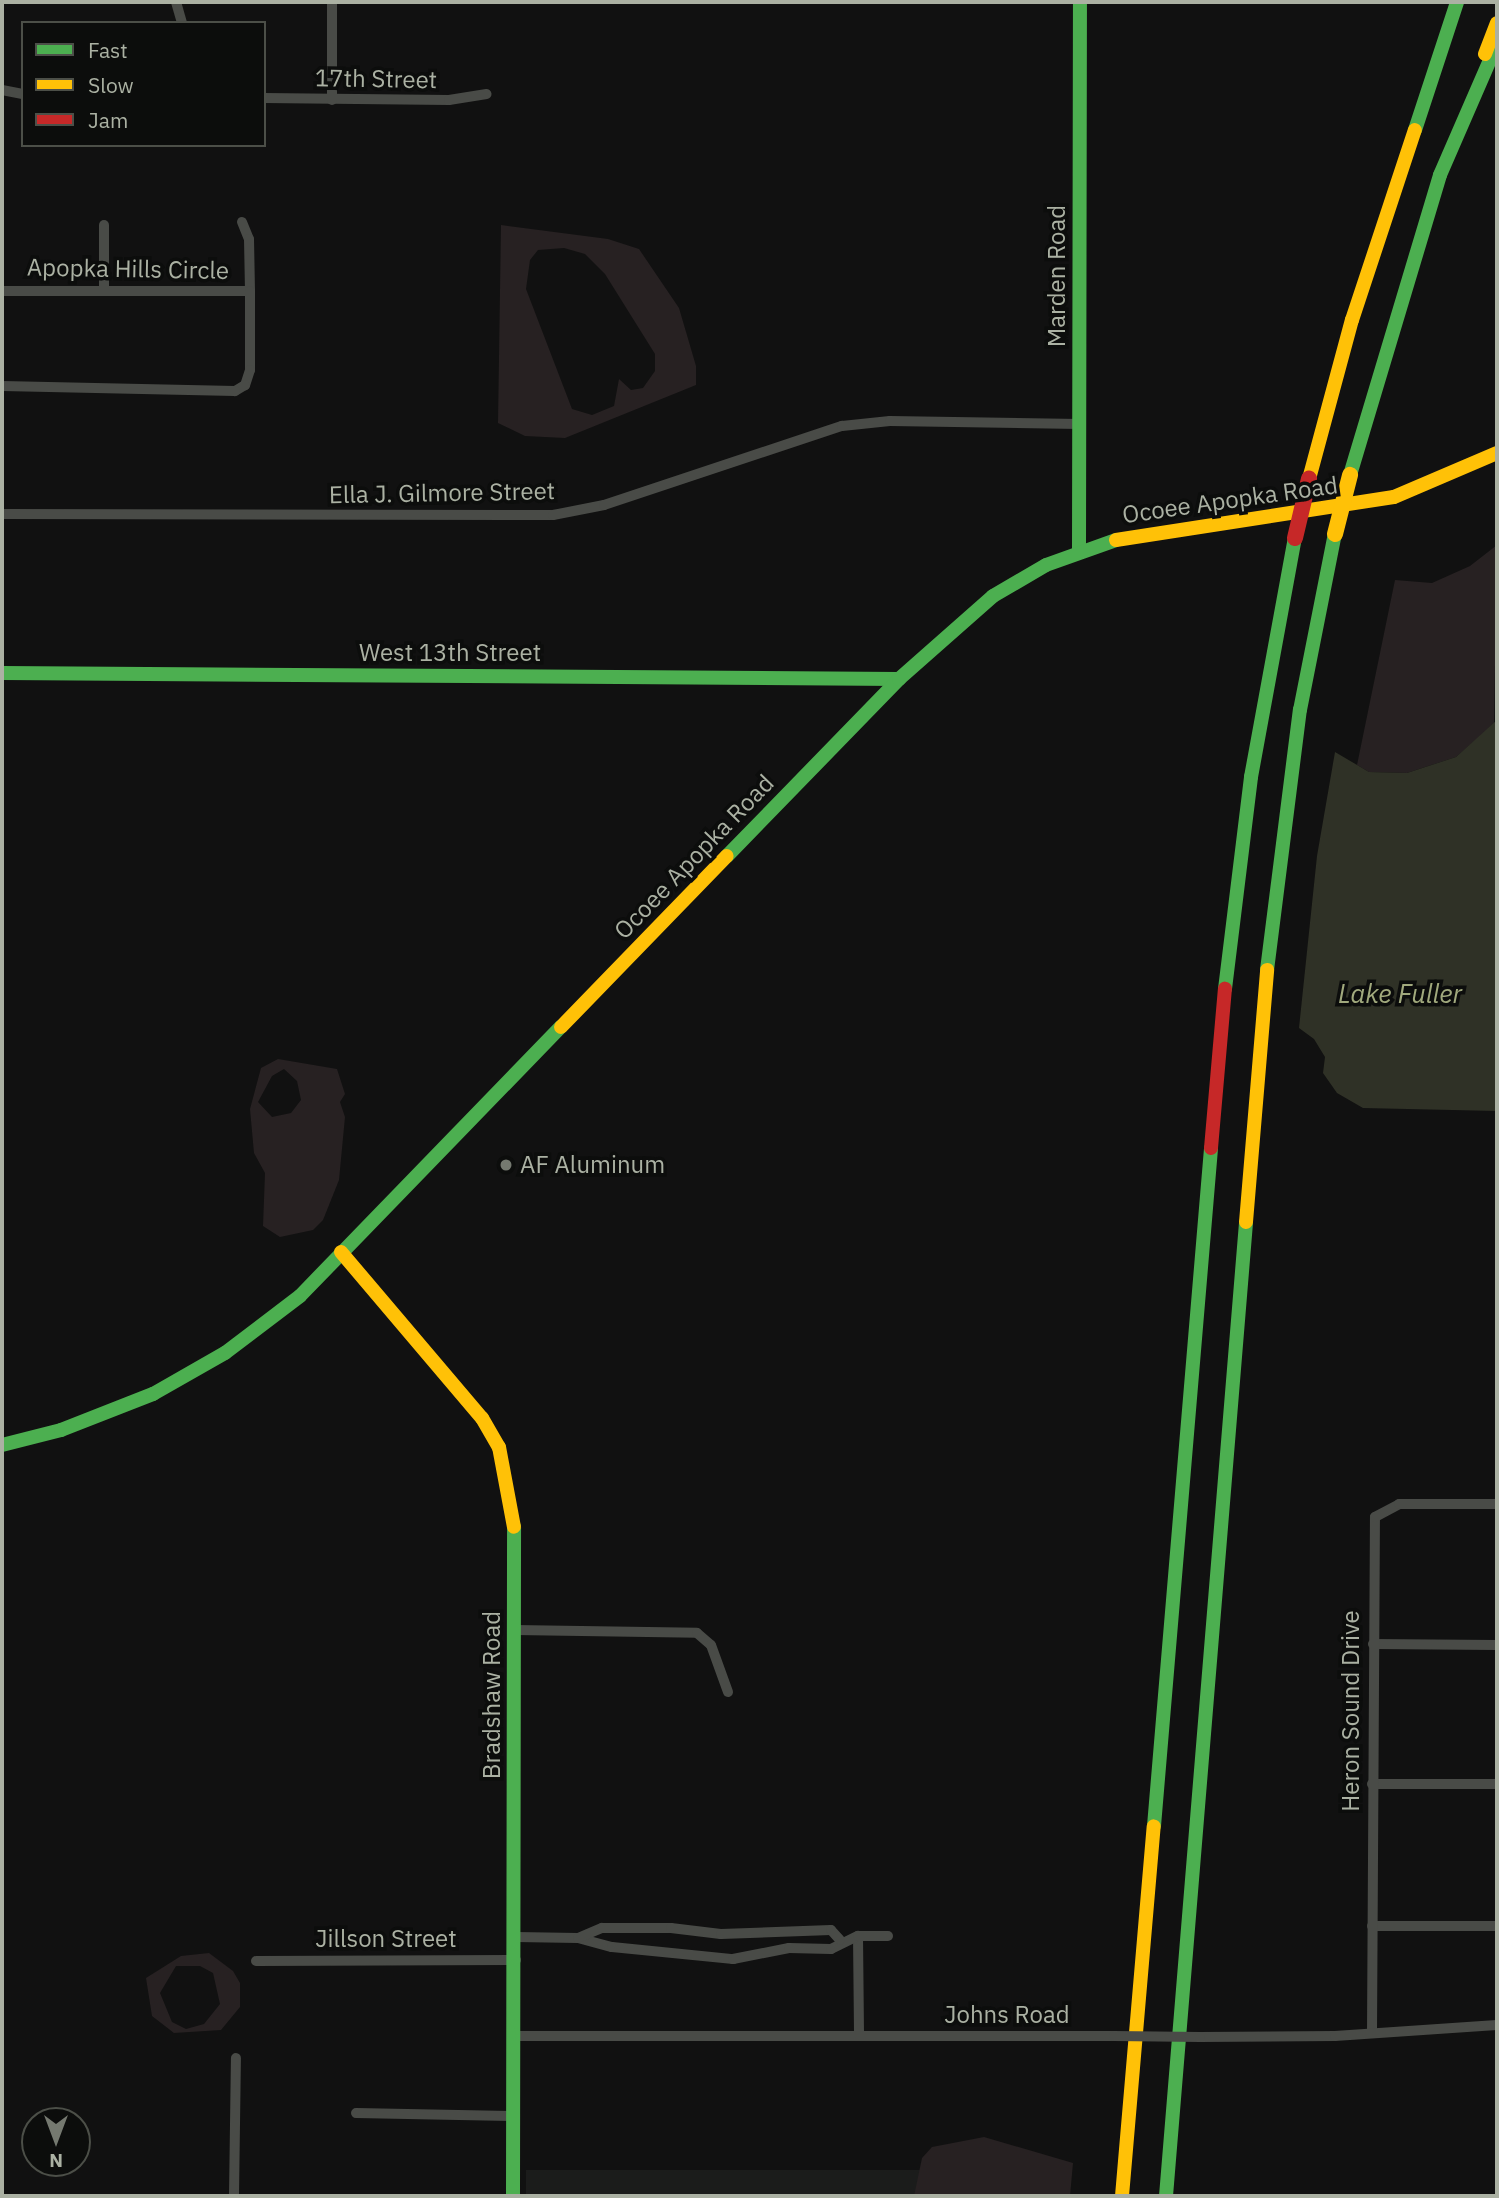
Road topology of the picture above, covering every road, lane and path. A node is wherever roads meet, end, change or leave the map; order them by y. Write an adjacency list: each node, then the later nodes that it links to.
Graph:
1 (176, 2): 5 (street)
2 (332, 2): 12 (street)
3 (1080, 2): 20 (main road, Marden Road)
4 (1457, 2): 53 (main road, bridge)
5 (181, 21)
6 (1497, 23): 13 (main road)
7 (1497, 44): 13 (main road)
8 (2, 90): 9 (street)
9 (21, 94)
10 (486, 94): 12 (street, 17th Street)
11 (266, 98): 12 (street, 17th Street)
12 (332, 100)
13 (1448, 154): 54 (main road, bridge)
14 (242, 222): 18 (street)
15 (104, 225): 16 (street)
16 (104, 289): 17 (street, Apopka Hills Circle); 18 (street, Apopka Hills Circle)
17 (2, 291)
18 (250, 291): 19 (street, Apopka Hills Circle)
19 (2, 386)
20 (1080, 424): 22 (street, Ella J. Gilmore Street); 23 (main road, Marden Road)
21 (1497, 453): 23 (main road, Ocoee Apopka Road)
22 (2, 514)
23 (1079, 550): 25 (main road, Ocoee Apopka Road)
24 (2, 673): 25 (main road, West 13th Street)
25 (899, 679): 26 (main road, Ocoee Apopka Road)
26 (341, 1252): 27 (main road, Ocoee Apopka Road); 29 (main road, Bradshaw Road)
27 (2, 1445)
28 (1497, 1504): 30 (street, Heron Sound Drive)
29 (515, 1630): 32 (street); 39 (main road, Bradshaw Road)
30 (1373, 1644): 31 (street); 33 (street, Heron Sound Drive)
31 (1497, 1645)
32 (728, 1692)
33 (1372, 1784): 34 (street); 35 (street, Heron Sound Drive)
34 (1497, 1784)
35 (1371, 1926): 36 (street); 45 (street, Heron Sound Drive)
36 (1497, 1926)
37 (859, 1936): 38 (street); 41 (street); 47 (street)
38 (888, 1936)
39 (516, 1937): 40 (street); 42 (main road, Bradshaw Road)
40 (578, 1938): 41 (street); 41 (street)
41 (840, 1940)
42 (516, 1960): 43 (street, Jillson Street); 46 (main road, Bradshaw Road)
43 (256, 1961)
44 (1497, 2025): 45 (street, Johns Road)
45 (1372, 2032): 47 (street, Johns Road, bridge)
46 (516, 2036): 47 (street, Johns Road); 50 (main road, Bradshaw Road)
47 (859, 2036)
48 (236, 2058): 51 (street)
49 (356, 2113): 50 (street)
50 (514, 2116): 52 (main road, Bradshaw Road)
51 (234, 2196)
52 (513, 2196)
53 (1122, 2196)
54 (1166, 2196)

